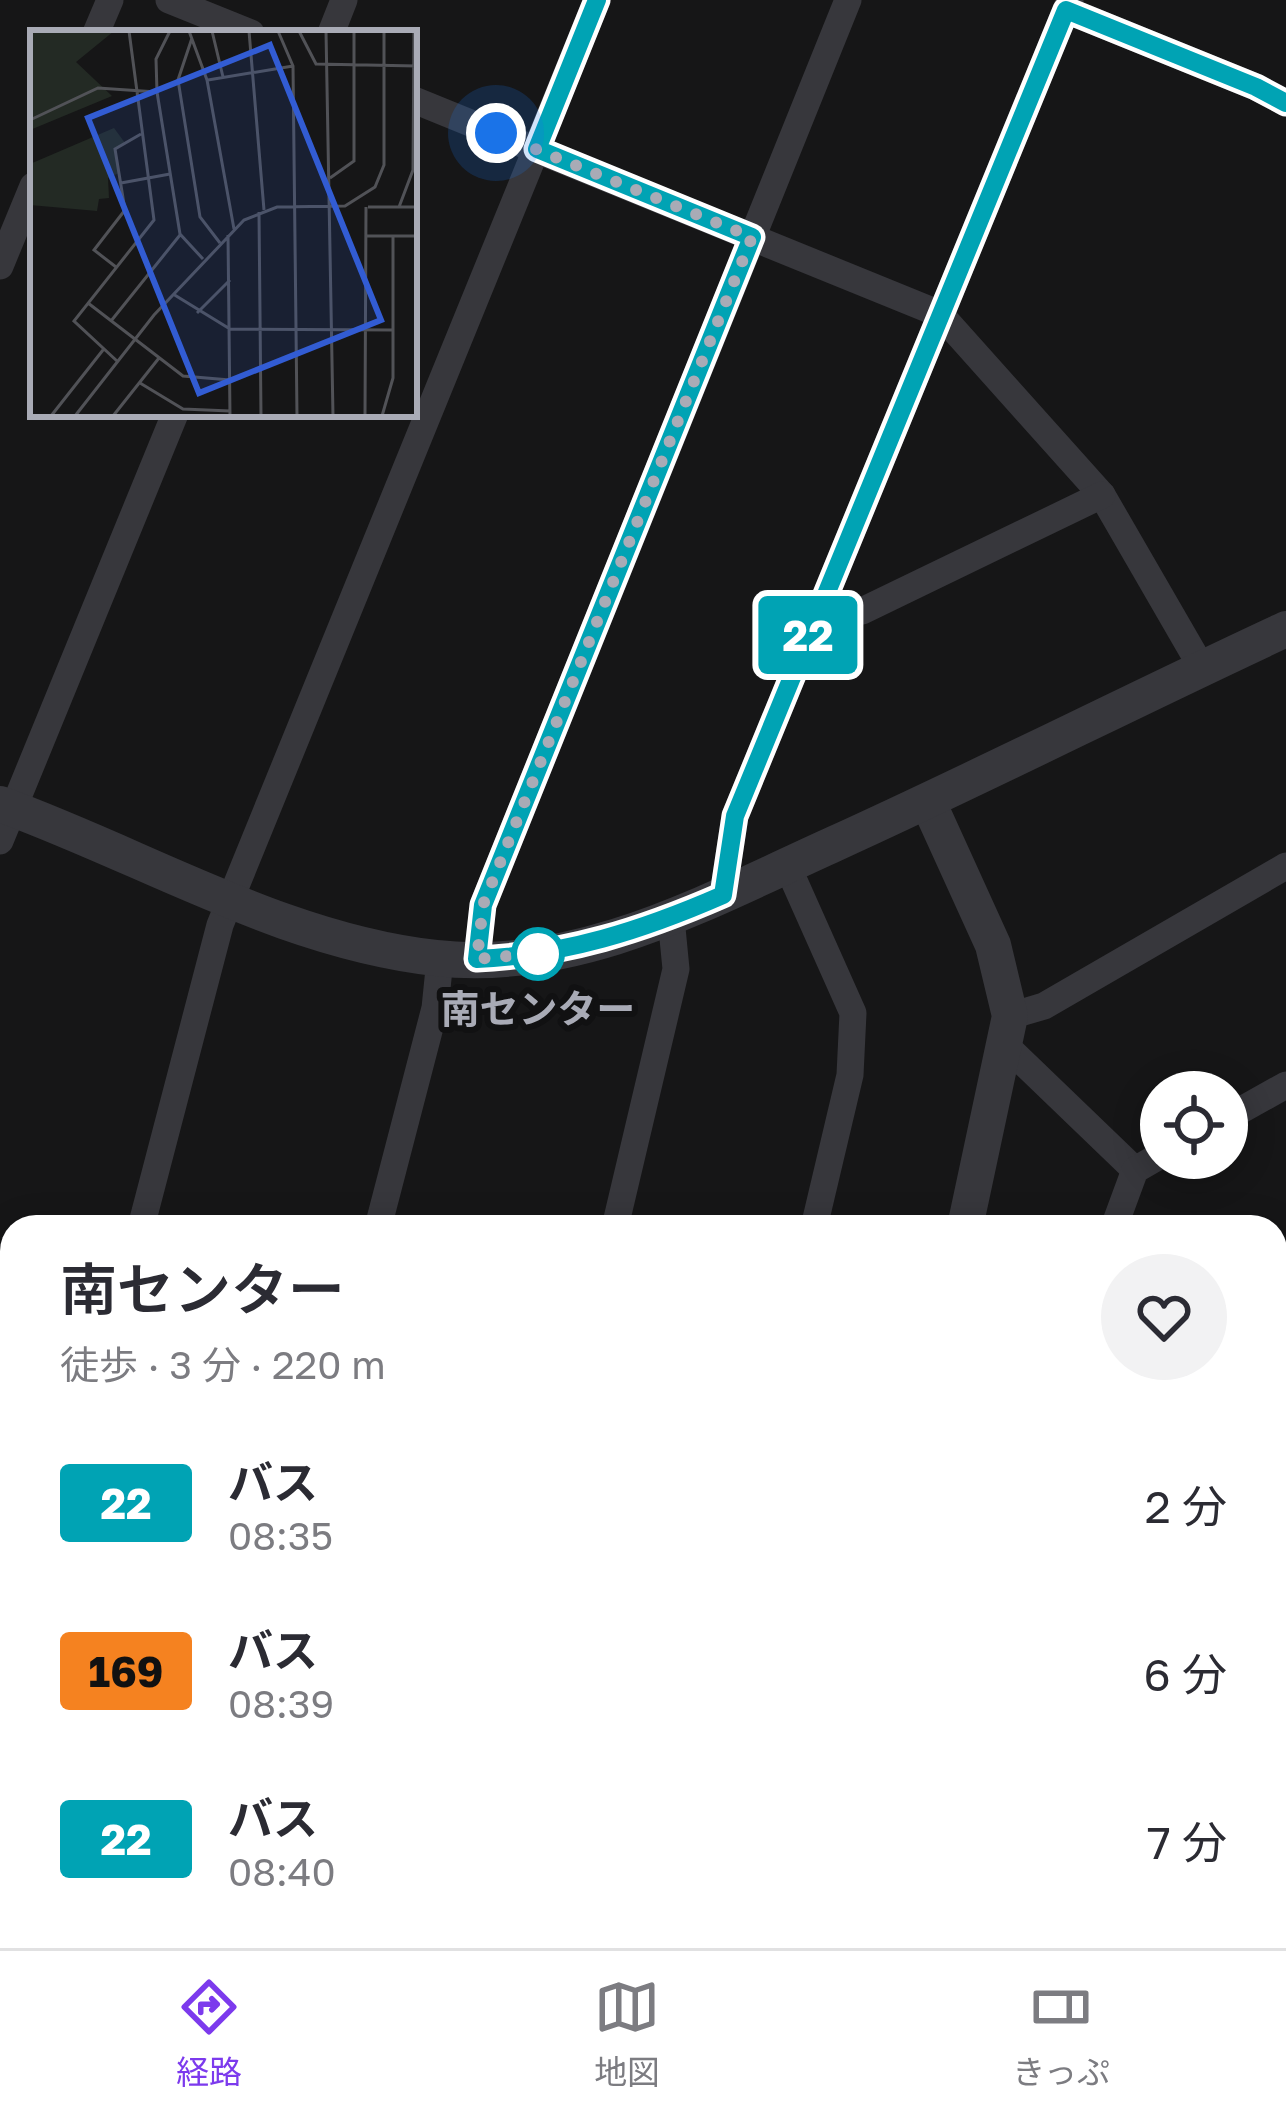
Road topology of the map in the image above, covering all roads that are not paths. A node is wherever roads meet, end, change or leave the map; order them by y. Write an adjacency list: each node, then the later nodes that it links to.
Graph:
1 (110, 0): 7 (street)
2 (170, 0): 8 (street)
3 (344, 0): 9 (street)
4 (597, 0): 12 (street)
5 (848, 0): 14 (street)
6 (1068, 5): 11 (street); 16 (street)
7 (97, 30)
8 (243, 30)
9 (332, 30)
10 (417, 101): 12 (street)
11 (1286, 103)
12 (537, 149): 14 (street); 27 (street)
13 (30, 193): 15 (street)
14 (752, 237): 16 (street); 30 (street)
15 (0, 266)
16 (940, 314): 18 (street); 19 (street)
17 (174, 417): 23 (street)
18 (1102, 495): 19 (street); 21 (street)
19 (817, 616): 26 (street)
20 (1286, 628): 21 (street)
21 (1202, 668): 22 (street)
22 (928, 802): 24 (street); 31 (street)
23 (5, 818): 27 (street)
24 (787, 865): 26 (street); 39 (street)
25 (1286, 866): 31 (street)
26 (723, 895): 28 (street)
27 (230, 899): 29 (street); 36 (street)
28 (670, 918): 30 (street); 38 (street)
29 (440, 959): 30 (street); 37 (street)
30 (477, 959)
31 (1008, 1030): 35 (street); 40 (street)
32 (1286, 1085): 33 (street)
33 (1248, 1106)
34 (1140, 1167): 35 (street)
35 (1135, 1170): 41 (street)
36 (144, 1215)
37 (381, 1215)
38 (618, 1215)
39 (817, 1215)
40 (967, 1215)
41 (1118, 1215)

